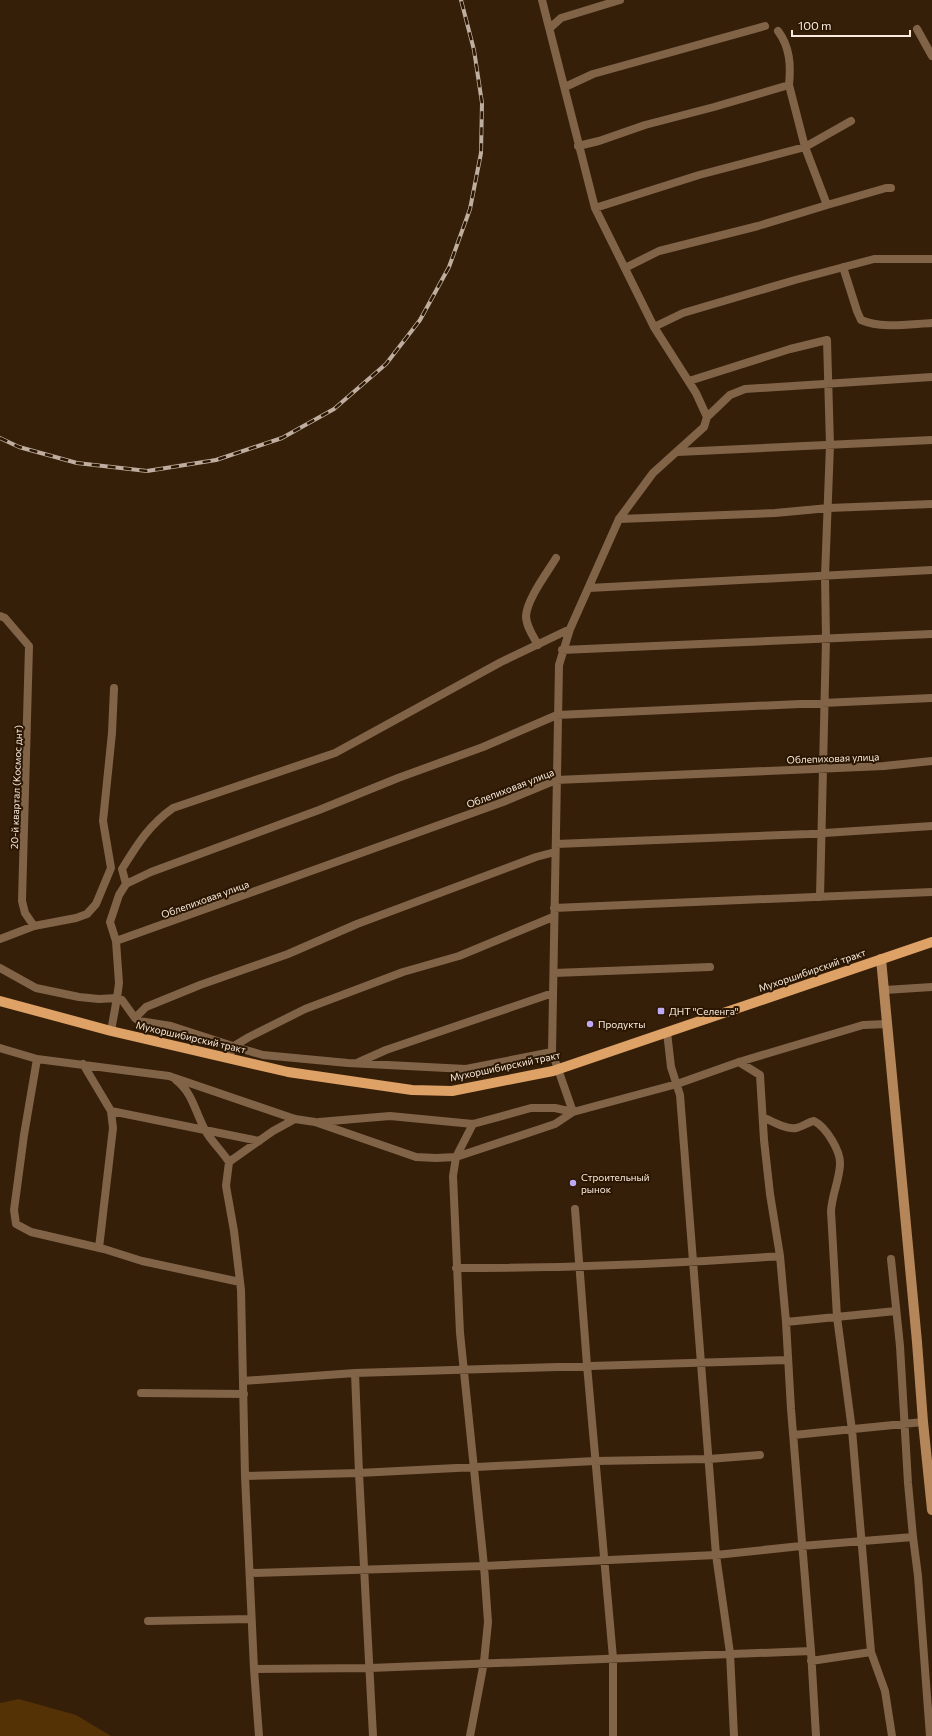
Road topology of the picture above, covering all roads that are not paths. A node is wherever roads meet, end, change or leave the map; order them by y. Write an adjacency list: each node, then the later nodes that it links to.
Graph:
1 (542, 0): 4 (street)
2 (620, 0): 4 (street)
3 (765, 26): 9 (street)
4 (550, 28): 9 (street)
5 (917, 30): 7 (street)
6 (778, 31): 8 (street)
7 (932, 56)
8 (789, 84): 11 (street); 12 (street)
9 (565, 87): 11 (street)
10 (851, 121): 12 (street)
11 (578, 146): 15 (street)
12 (805, 147): 14 (street); 15 (street)
13 (891, 188): 14 (street)
14 (827, 205): 18 (street)
15 (595, 208): 18 (street)
16 (932, 259): 17 (street)
17 (843, 267): 19 (street); 20 (street)
18 (625, 268): 20 (street)
19 (932, 323)
20 (654, 327): 22 (street)
21 (932, 377): 23 (street)
22 (689, 381): 23 (street); 24 (street)
23 (829, 383): 24 (street); 26 (street)
24 (707, 417): 27 (street)
25 (932, 440): 26 (street)
26 (830, 445): 27 (street); 29 (street)
27 (677, 452): 30 (street)
28 (932, 504): 29 (street)
29 (829, 508): 30 (street); 33 (street)
30 (619, 520): 34 (street)
31 (556, 558): 39 (street)
32 (932, 570): 33 (street)
33 (825, 576): 34 (street); 38 (street)
34 (589, 588): 36 (street)
35 (0, 616): 58 (street, 20-й квартал (Космос днт))
36 (570, 629): 39 (street); 40 (street)
37 (932, 634): 38 (street)
38 (826, 639): 40 (street); 43 (street)
39 (538, 645): 53 (street)
40 (562, 650): 44 (street)
41 (114, 688): 52 (street)
42 (932, 698): 43 (street)
43 (824, 704): 44 (street); 46 (street)
44 (556, 715): 47 (street); 54 (street)
45 (932, 761): 46 (street, Облепиховая улица)
46 (822, 768): 47 (street, Облепиховая улица); 49 (street)
47 (556, 780): 50 (street); 60 (street, Облепиховая улица)
48 (932, 826): 49 (street)
49 (820, 833): 50 (street); 56 (street)
50 (556, 844): 51 (street)
51 (555, 852): 57 (street); 71 (street)
52 (111, 868): 53 (street); 58 (street)
53 (122, 869): 54 (street)
54 (126, 884): 60 (street)
55 (932, 892): 56 (street)
56 (820, 897): 57 (street)
57 (554, 913): 65 (street); 75 (street)
58 (34, 926): 59 (street)
59 (0, 940)
60 (116, 942): 69 (street)
61 (932, 942): 62 (main road, Мухоршибирский тракт)
62 (881, 959): 67 (street); 74 (main road, Мухоршибирский тракт)
63 (710, 967): 65 (street)
64 (0, 968): 69 (street)
65 (554, 973): 68 (street)
66 (932, 987): 67 (street)
67 (884, 990): 72 (street)
68 (554, 993): 77 (street); 80 (street)
69 (118, 998): 71 (street); 73 (street)
70 (0, 1001): 73 (main road, Мухоршибирский тракт)
71 (135, 1018): 75 (street)
72 (886, 1024): 81 (street); 115 (street)
73 (111, 1031): 78 (main road, Мухоршибирский тракт)
74 (667, 1032): 83 (main road, Мухоршибирский тракт); 85 (street)
75 (234, 1046): 78 (street); 80 (street)
76 (0, 1048): 79 (street)
77 (552, 1052): 80 (street); 83 (street)
78 (228, 1058): 83 (main road, Мухоршибирский тракт)
79 (37, 1059): 82 (street); 97 (street)
80 (358, 1062)
81 (739, 1062): 85 (street); 88 (street)
82 (83, 1064): 84 (street); 86 (street)
83 (558, 1069): 87 (street)
84 (169, 1076): 89 (street); 92 (street)
85 (676, 1084): 87 (street); 100 (street)
86 (111, 1111): 92 (street); 97 (street)
87 (573, 1112): 91 (street); 94 (street)
88 (762, 1117): 98 (street); 105 (street)
89 (296, 1119): 90 (street); 93 (street)
90 (315, 1122): 91 (street); 94 (street)
91 (473, 1124): 94 (street)
92 (205, 1131): 93 (street); 95 (street)
93 (259, 1141): 95 (street)
94 (456, 1157): 102 (street)
95 (229, 1162): 103 (street)
96 (575, 1209): 101 (street)
97 (99, 1248): 103 (street)
98 (780, 1256): 100 (street); 106 (street)
99 (891, 1258): 104 (street)
100 (693, 1262): 101 (street); 108 (street)
101 (579, 1265): 102 (street); 109 (street)
102 (456, 1268): 110 (street)
103 (240, 1282): 112 (street)
104 (896, 1311): 105 (street); 116 (street)
105 (837, 1317): 106 (street); 117 (street)
106 (786, 1322): 107 (street)
107 (788, 1360): 108 (street); 118 (street)
108 (701, 1362): 109 (street); 121 (street)
109 (587, 1366): 110 (street); 122 (street)
110 (463, 1369): 111 (street); 123 (street)
111 (355, 1373): 112 (street); 124 (street)
112 (244, 1381): 114 (street)
113 (141, 1393): 114 (street)
114 (244, 1394): 125 (street)
115 (923, 1422): 116 (street); 119 (street)
116 (906, 1424): 117 (street); 127 (street)
117 (852, 1430): 118 (street); 128 (street)
118 (794, 1435): 129 (street)
119 (929, 1445): 126 (street)
120 (760, 1455): 121 (street)
121 (709, 1459): 122 (street); 130 (street)
122 (595, 1461): 123 (street); 131 (street)
123 (473, 1467): 124 (street); 132 (street)
124 (358, 1473): 125 (street); 133 (street)
125 (245, 1476): 134 (street)
126 (932, 1510)
127 (913, 1537): 128 (street); 152 (street)
128 (862, 1542): 129 (street); 138 (street)
129 (801, 1546): 130 (street); 137 (street)
130 (716, 1556): 131 (street); 139 (street)
131 (604, 1561): 132 (street); 140 (street)
132 (484, 1566): 133 (street); 142 (street)
133 (364, 1570): 134 (street); 143 (street)
134 (250, 1573): 135 (street)
135 (251, 1618): 136 (street); 144 (street)
136 (148, 1621)
137 (811, 1651): 139 (street); 141 (street)
138 (871, 1652): 141 (street); 151 (street)
139 (730, 1653): 140 (street); 149 (street)
140 (613, 1658): 142 (street); 148 (street)
141 (811, 1661): 150 (street)
142 (484, 1662): 143 (street); 147 (street)
143 (370, 1668): 144 (street); 146 (street)
144 (254, 1669): 145 (street)
145 (259, 1736)
146 (373, 1736)
147 (470, 1736)
148 (613, 1736)
149 (734, 1736)
150 (816, 1736)
151 (892, 1736)
152 (930, 1736)

